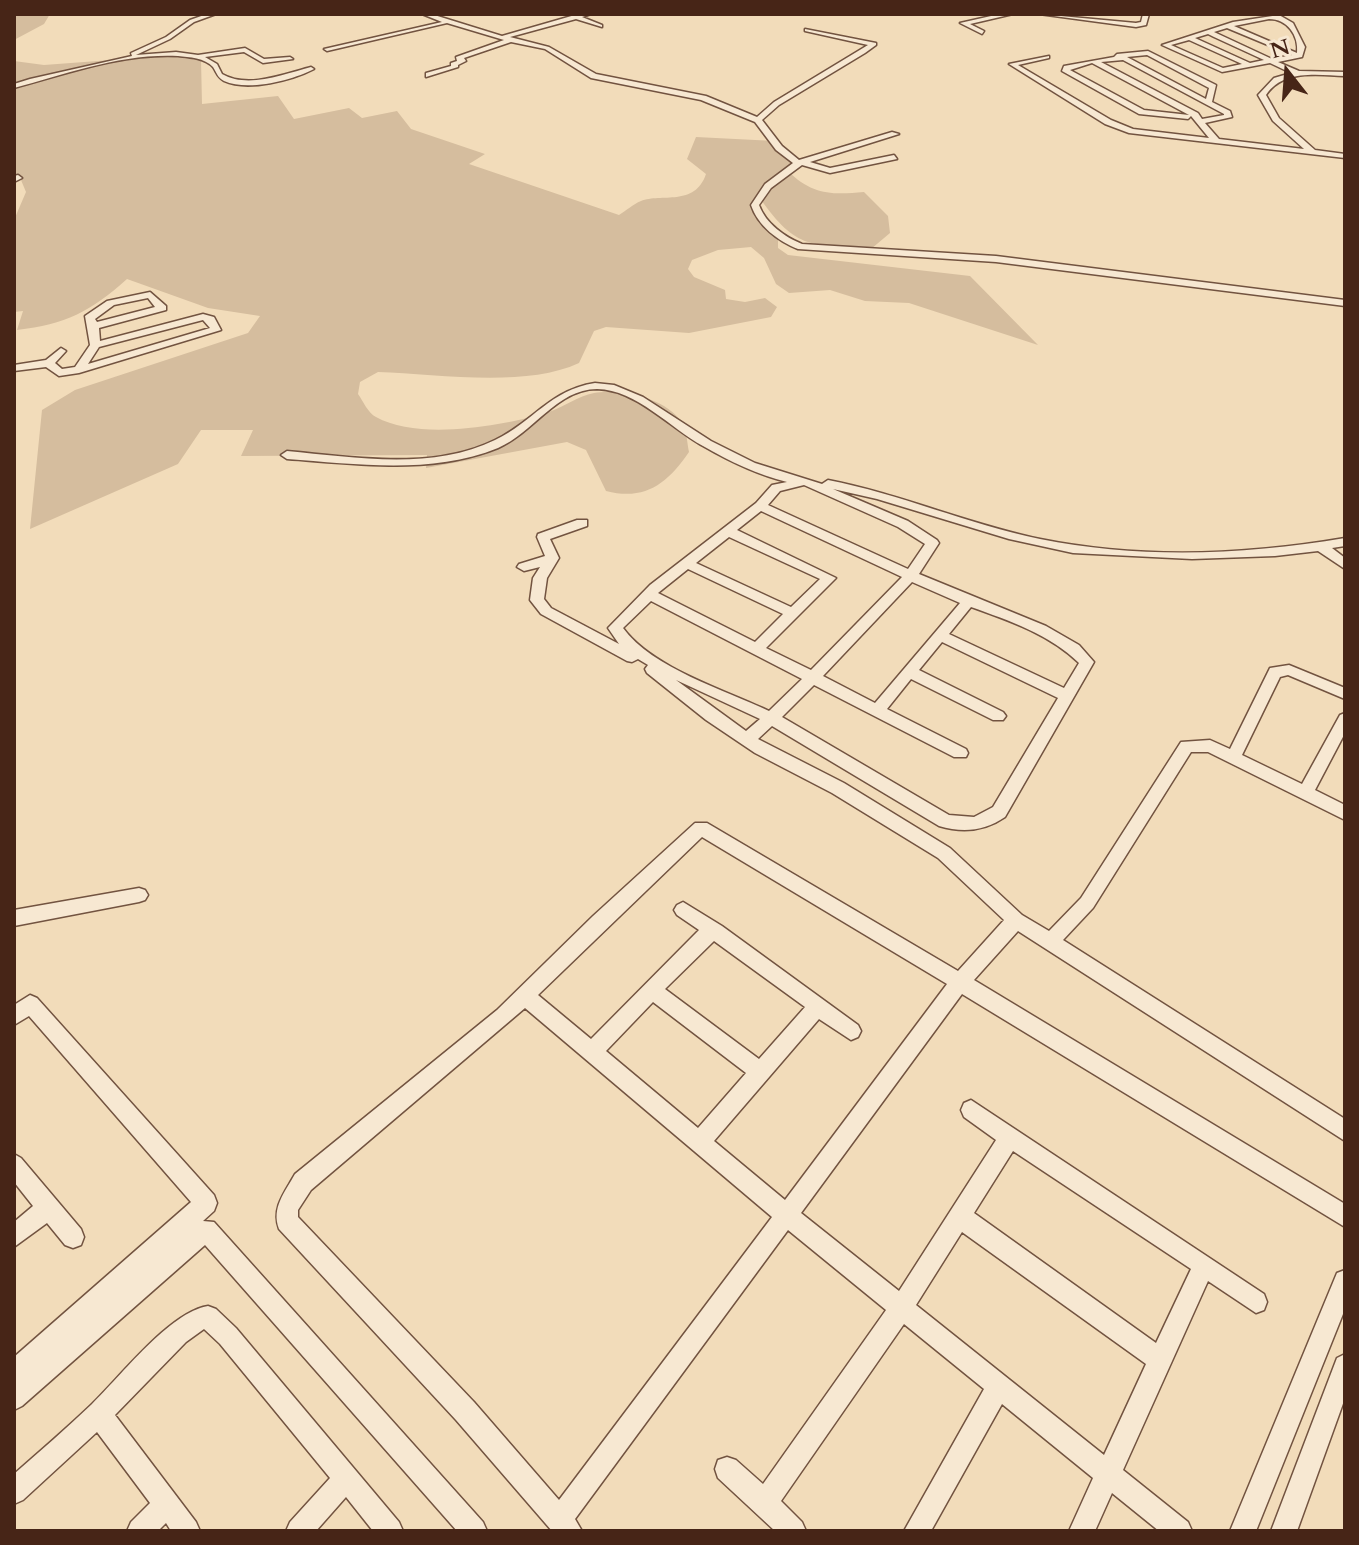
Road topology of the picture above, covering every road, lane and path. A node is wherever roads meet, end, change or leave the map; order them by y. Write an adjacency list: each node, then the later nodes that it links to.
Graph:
1 (213, 14): 23 (street)
2 (234, 14): 8 (street)
3 (425, 14): 10 (street)
4 (588, 14): 9 (street)
5 (1010, 14): 14 (street)
6 (1042, 14): 7 (street)
7 (1146, 14)
8 (246, 16)
9 (575, 17): 11 (street); 17 (street)
10 (446, 22): 17 (street); 18 (street)
11 (600, 26)
12 (1229, 26): 15 (street); 20 (street); 20 (street)
13 (807, 30): 36 (street)
14 (982, 32)
15 (1209, 32): 16 (street); 25 (street)
16 (1187, 37): 27 (street); 27 (street)
17 (507, 39): 31 (street); 34 (street)
18 (327, 49)
19 (201, 56): 23 (street); 24 (street); 28 (street)
20 (1300, 56): 25 (street)
21 (1047, 57): 39 (street)
22 (1112, 57): 26 (street); 33 (street); 33 (street)
23 (122, 58): 32 (street)
24 (290, 59)
25 (1266, 59): 27 (street); 29 (street)
26 (1093, 61): 37 (street); 37 (street)
27 (1247, 64)
28 (311, 69)
29 (1299, 74): 30 (street); 40 (street)
30 (1345, 74)
31 (429, 75)
32 (14, 86)
33 (1208, 103): 37 (street)
34 (730, 109): 35 (street); 36 (street)
35 (716, 120)
36 (758, 120): 43 (street)
37 (1200, 120): 39 (street)
38 (895, 134): 43 (street)
39 (1217, 142): 40 (street)
40 (1312, 152): 41 (street)
41 (1345, 156)
42 (894, 157): 43 (street)
43 (800, 162): 44 (street)
44 (1345, 303)
45 (94, 326): 45 (street); 46 (street)
46 (95, 345): 50 (street); 50 (street)
47 (61, 351): 48 (street)
48 (49, 363): 49 (street); 50 (street)
49 (14, 368)
50 (79, 370)
51 (287, 455): 52 (street)
52 (805, 481): 53 (street); 57 (street); 62 (street)
53 (760, 506): 55 (street); 62 (street)
54 (582, 523): 58 (street)
55 (728, 531): 59 (street); 65 (street)
56 (1345, 542): 57 (street)
57 (1321, 547): 60 (street)
58 (552, 558): 61 (street); 76 (street)
59 (688, 564): 63 (street); 65 (street)
60 (1345, 565)
61 (524, 567)
62 (913, 577): 64 (street); 69 (street)
63 (649, 594): 67 (street); 74 (street)
64 (969, 601): 66 (street); 71 (street)
65 (793, 613): 67 (street)
66 (940, 635): 68 (street); 71 (street)
67 (758, 647): 69 (street)
68 (909, 672): 72 (street); 73 (street)
69 (814, 676): 72 (street); 74 (street)
70 (1345, 694): 78 (street)
71 (1068, 696): 74 (street)
72 (877, 710): 77 (street)
73 (998, 716)
74 (771, 718): 76 (street)
75 (1345, 719): 79 (street)
76 (748, 739): 84 (street)
77 (960, 753)
78 (1233, 758): 79 (street); 86 (street)
79 (1305, 793): 80 (street)
80 (1345, 813)
81 (139, 895): 83 (street)
82 (683, 910): 85 (street)
83 (14, 918)
84 (1016, 920): 86 (street); 87 (street)
85 (716, 932): 88 (street); 90 (street)
86 (1052, 940): 96 (street)
87 (960, 982): 89 (street); 101 (street); 103 (street)
88 (651, 990): 93 (street); 94 (street)
89 (524, 995): 93 (street); 122 (street)
90 (817, 1007): 92 (street); 94 (street)
91 (14, 1016): 112 (street)
92 (851, 1031)
93 (592, 1052): 98 (street)
94 (761, 1072): 98 (street)
95 (971, 1110): 97 (street)
96 (1345, 1131)
97 (1010, 1137): 102 (street); 106 (street)
98 (699, 1142): 101 (street)
99 (14, 1165): 100 (street)
100 (48, 1208): 104 (street); 105 (street)
101 (786, 1215): 109 (street); 122 (street)
102 (959, 1216): 109 (street); 110 (street)
103 (1345, 1216)
104 (14, 1236)
105 (73, 1237)
106 (1204, 1265): 108 (street); 110 (street)
107 (1345, 1281): 132 (street)
108 (1256, 1302)
109 (901, 1308): 113 (street); 120 (street)
110 (1159, 1359): 117 (street)
111 (1345, 1366): 133 (street)
112 (14, 1373)
113 (999, 1386): 117 (street); 129 (street)
114 (14, 1398): 127 (street)
115 (99, 1414): 118 (street); 119 (street); 121 (street)
116 (727, 1469): 120 (street)
117 (1111, 1474): 130 (street); 131 (street)
118 (346, 1478): 125 (street); 126 (street)
119 (14, 1491)
120 (765, 1503): 128 (street)
121 (167, 1504): 123 (street); 124 (street)
122 (564, 1526)
123 (140, 1531)
124 (187, 1531)
125 (299, 1531)
126 (390, 1531)
127 (474, 1531)
128 (793, 1531)
129 (917, 1531)
130 (1082, 1531)
131 (1179, 1531)
132 (1243, 1531)
133 (1284, 1531)

